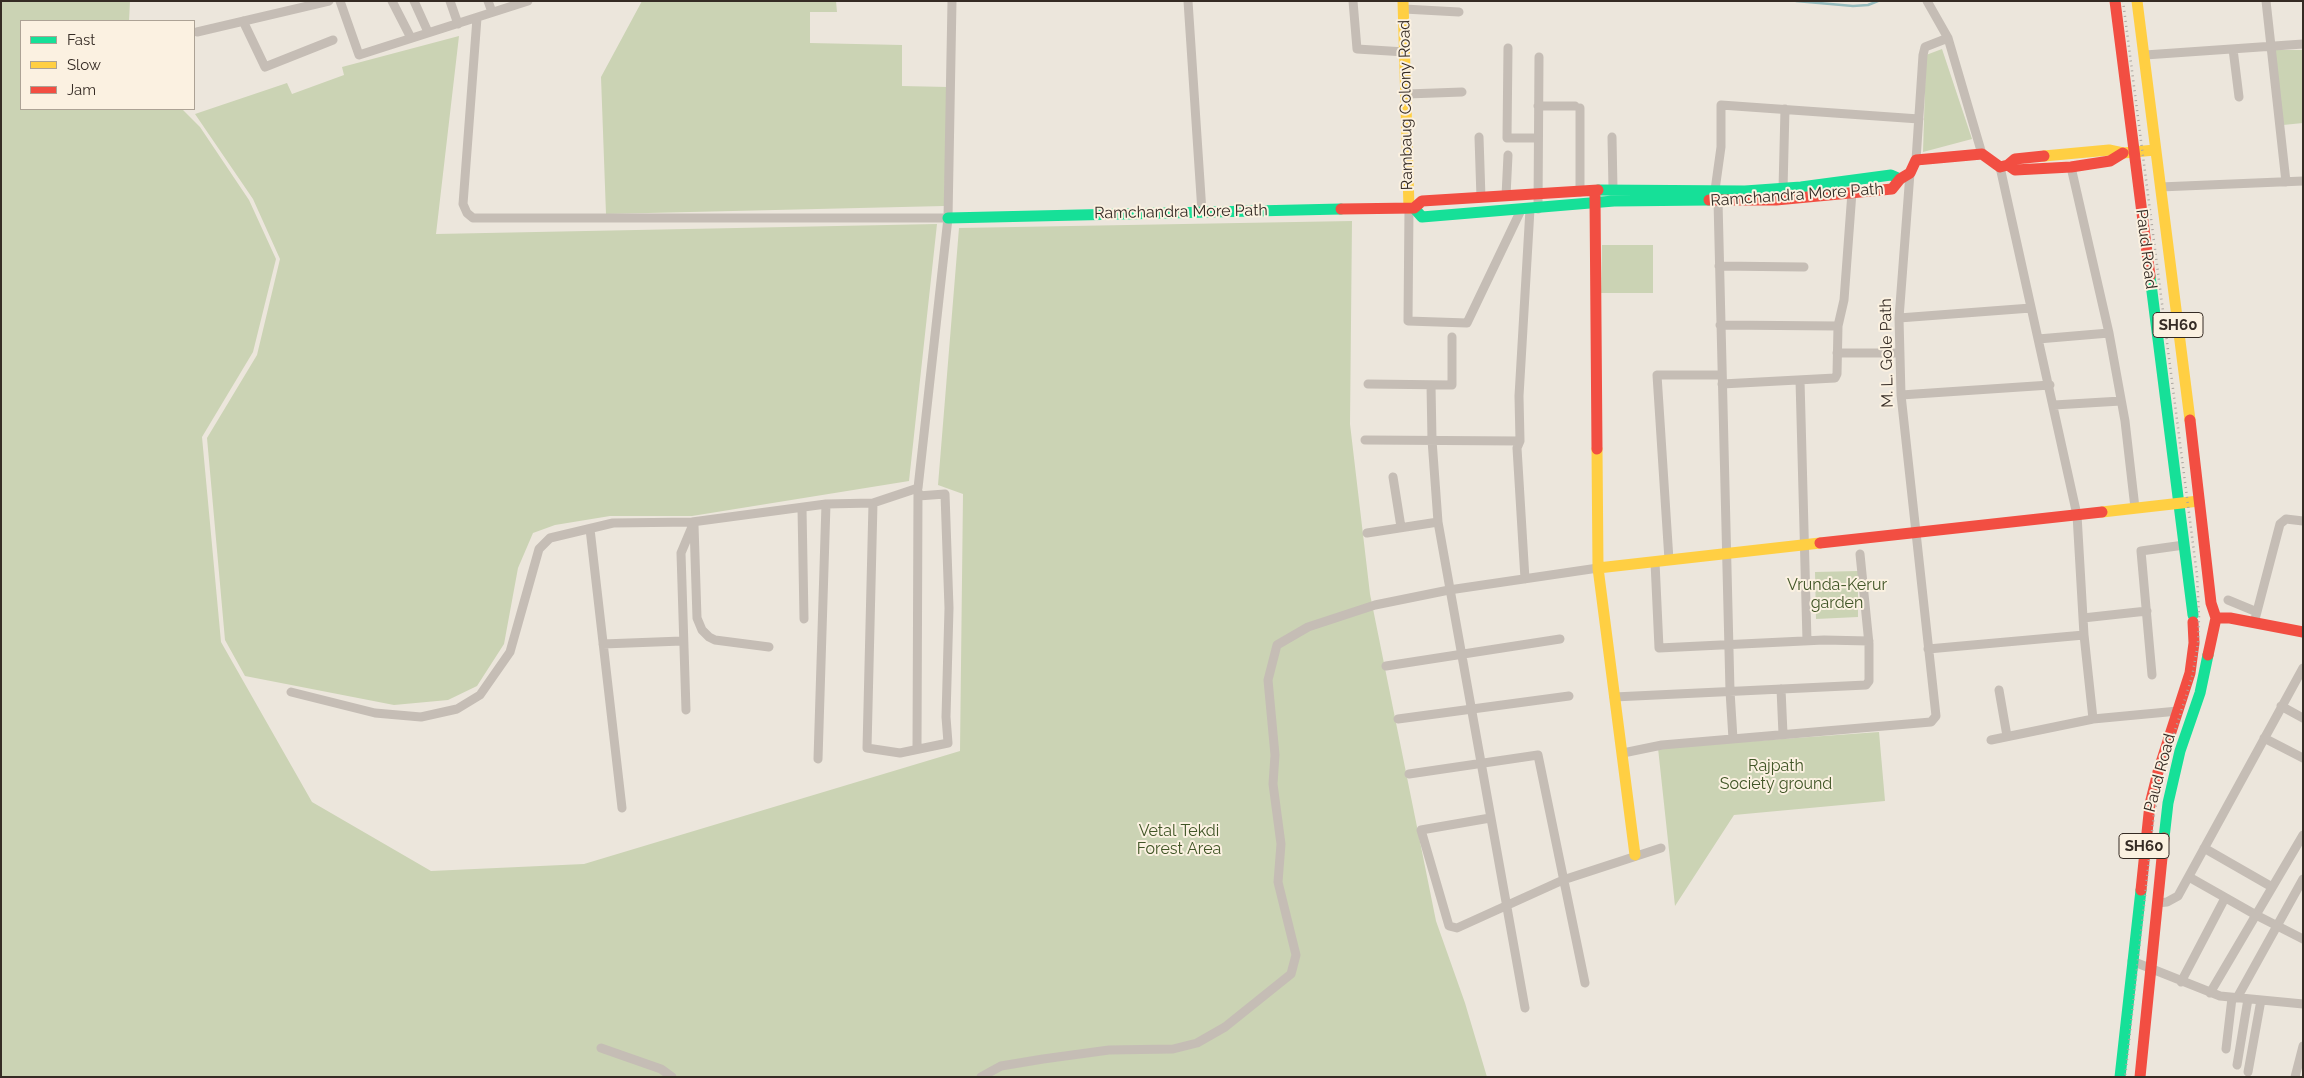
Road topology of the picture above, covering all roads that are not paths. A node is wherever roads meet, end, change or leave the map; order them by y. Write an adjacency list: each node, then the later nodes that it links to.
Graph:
1 (329, 1): 19 (street)
2 (340, 1): 23 (street)
3 (392, 1): 23 (street)
4 (414, 1): 22 (street)
5 (450, 1): 20 (street)
6 (488, 1): 16 (street)
7 (952, 1): 67 (street)
8 (1188, 1): 66 (street)
9 (1353, 1): 30 (street)
10 (1927, 1): 24 (street)
11 (2115, 1): 43 (street, Paud Road / SH60)
12 (2137, 1): 31 (street, Paud Road / SH60)
13 (2266, 1): 27 (street)
14 (523, 2): 16 (street)
15 (1404, 5): 17 (street); 30 (street, Rambaug Colony Road)
16 (492, 12): 18 (street)
17 (1459, 12)
18 (477, 18): 20 (street); 67 (street)
19 (244, 21): 21 (street); 25 (street)
20 (458, 24): 22 (street)
21 (198, 32)
22 (428, 32): 23 (street)
23 (411, 38)
24 (1948, 38): 38 (street); 44 (street)
25 (334, 40)
26 (2303, 44): 27 (street)
27 (2270, 46): 29 (street); 51 (street)
28 (1508, 48): 41 (street)
29 (2232, 49): 31 (street); 35 (street)
30 (1405, 52): 34 (street, Rambaug Colony Road)
31 (2144, 55): 42 (street, Paud Road / SH60)
32 (1539, 58): 36 (street)
33 (1462, 92): 34 (street)
34 (1407, 94): 64 (street, Rambaug Colony Road)
35 (2239, 97)
36 (1538, 106): 41 (street); 57 (street)
37 (1785, 109): 38 (street); 55 (street); 61 (street)
38 (1919, 119): 46 (street)
39 (1479, 137): 62 (street)
40 (1612, 137): 54 (street)
41 (1537, 138): 59 (street)
42 (2155, 150): 43 (street); 53 (street, Paud Road / SH60)
43 (2128, 153): 47 (street); 48 (street); 94 (street, Paud Road / SH60)
44 (1982, 154): 46 (street); 47 (street)
45 (1508, 155): 60 (street)
46 (1916, 160): 49 (street)
47 (2004, 166): 48 (street); 70 (street)
48 (2071, 167): 74 (street)
49 (1910, 173): 50 (street); 71 (street, M. L. Gole Path)
50 (1900, 180): 55 (street, Ramchandra More Path); 58 (street, Ramchandra More Path)
51 (2286, 182): 52 (street); 53 (street)
52 (2303, 182)
53 (2160, 187): 92 (street, Paud Road / SH60)
54 (1614, 189): 56 (street, Ramchandra More Path); 61 (street, Ramchandra More Path)
55 (1783, 189): 61 (street, Ramchandra More Path)
56 (1595, 191): 57 (street, Ramchandra More Path); 63 (street)
57 (1580, 192): 59 (street, Ramchandra More Path)
58 (1852, 192): 61 (street, Ramchandra More Path); 73 (street)
59 (1537, 194): 60 (street, Ramchandra More Path); 65 (street)
60 (1506, 196): 62 (street, Ramchandra More Path)
61 (1716, 196): 63 (street, Ramchandra More Path); 68 (street)
62 (1481, 198): 64 (street, Ramchandra More Path)
63 (1595, 203): 65 (street, Ramchandra More Path); 112 (street)
64 (1411, 208): 65 (street, Ramchandra More Path); 65 (street); 66 (street, Ramchandra More Path)
65 (1530, 209): 89 (street)
66 (1202, 212): 67 (street, Ramchandra More Path)
67 (948, 218): 91 (street)
68 (1718, 266): 69 (street); 72 (street)
69 (1804, 267)
70 (2031, 308): 71 (street); 76 (street)
71 (1899, 318): 77 (street, M. L. Gole Path)
72 (1720, 325): 73 (street); 79 (street)
73 (1838, 326): 78 (street)
74 (2109, 334): 76 (street); 85 (street)
75 (1452, 337): 82 (street)
76 (2038, 339): 83 (street)
77 (1900, 353): 78 (street); 84 (street, M. L. Gole Path)
78 (1837, 354): 80 (street)
79 (1722, 380): 80 (street); 108 (street); 110 (street)
80 (1800, 380): 106 (street)
81 (1368, 384): 82 (street)
82 (1431, 385): 88 (street)
83 (2050, 385): 84 (street); 86 (street)
84 (1901, 395): 105 (street, M. L. Gole Path)
85 (2121, 401): 86 (street); 97 (street)
86 (2054, 405): 98 (street)
87 (1365, 440): 88 (street)
88 (1432, 440): 89 (street); 101 (street)
89 (1520, 441): 113 (street)
90 (1393, 477): 102 (street)
91 (918, 492): 93 (street); 154 (street); 154 (street)
92 (2199, 501): 94 (street); 120 (street, Paud Road / SH60)
93 (873, 503): 95 (street); 154 (street)
94 (2179, 503): 97 (street); 107 (street, Paud Road / SH60)
95 (826, 504): 96 (street); 157 (street)
96 (802, 508): 100 (street); 121 (street)
97 (2135, 508): 98 (street)
98 (2076, 515): 105 (street); 118 (street)
99 (2303, 521): 117 (street)
100 (694, 522): 103 (street); 125 (street); 130 (street)
101 (1438, 522): 102 (street); 114 (street)
102 (1401, 527): 104 (street)
103 (590, 529): 128 (street); 139 (street)
104 (1367, 533)
105 (1915, 533): 106 (street); 131 (street, M. L. Gole Path)
106 (1805, 545): 108 (street); 126 (street)
107 (2184, 545): 116 (street); 119 (street, Paud Road / SH60)
108 (1727, 554): 110 (street); 129 (street)
109 (1860, 554): 127 (street)
110 (1669, 560): 111 (street)
111 (1655, 562): 112 (street); 129 (street)
112 (1598, 568): 113 (street); 141 (street)
113 (1525, 579): 114 (street)
114 (1449, 590): 132 (street); 192 (street)
115 (2228, 600): 117 (street)
116 (2147, 611): 118 (street); 135 (street)
117 (2256, 617): 120 (street); 122 (street)
118 (2083, 618): 123 (street)
119 (2193, 618): 120 (street); 120 (street); 145 (street, Paud Road / SH60)
120 (2215, 618): 171 (street, Paud Road / SH60)
121 (804, 619)
122 (2303, 632)
123 (2084, 635): 131 (street); 147 (street)
124 (1560, 639): 132 (street)
125 (682, 641): 128 (street); 144 (street)
126 (1807, 641): 127 (street); 129 (street)
127 (1869, 641): 136 (street)
128 (603, 644): 160 (street)
129 (1729, 644): 138 (street)
130 (769, 647)
131 (1928, 649): 149 (street, M. L. Gole Path)
132 (1461, 654): 133 (street); 143 (street)
133 (1386, 666)
134 (2301, 674): 142 (street)
135 (2152, 675)
136 (1781, 689): 138 (street); 149 (street)
137 (1999, 690): 150 (street)
138 (1730, 691): 141 (street); 152 (street)
139 (291, 692)
140 (1569, 696): 143 (street)
141 (1614, 697): 155 (street)
142 (2281, 706): 146 (street); 151 (street)
143 (1470, 708): 148 (street); 158 (street)
144 (686, 710)
145 (2178, 711): 147 (street); 176 (street, Paud Road / SH60)
146 (2303, 718)
147 (2093, 719): 150 (street)
148 (1398, 720)
149 (1783, 734): 152 (street, M. L. Gole Path)
150 (2007, 736): 153 (street)
151 (2264, 738): 156 (street); 164 (street)
152 (1733, 739): 155 (street, M. L. Gole Path)
153 (1991, 740)
154 (917, 748)
155 (1623, 754): 165 (street)
156 (2303, 758)
157 (818, 759)
158 (1480, 763): 159 (street); 161 (street); 168 (street)
159 (1408, 774)
160 (622, 808)
161 (1490, 818): 172 (street); 172 (street)
162 (2303, 835): 169 (street)
163 (1661, 848): 165 (street)
164 (2204, 848): 166 (street); 169 (street)
165 (1635, 855): 168 (street)
166 (2189, 876): 170 (street); 171 (street)
167 (2303, 879): 174 (street)
168 (1563, 880): 172 (street); 179 (street)
169 (2272, 887): 173 (street)
170 (2225, 898): 173 (street); 178 (street)
171 (2157, 904): 177 (street, Paud Road / SH60)
172 (1506, 908): 185 (street)
173 (2256, 915): 174 (street); 180 (street)
174 (2276, 926): 175 (street); 181 (street)
175 (2303, 939)
176 (2132, 961): 177 (street); 193 (street, Paud Road / SH60)
177 (2150, 968): 178 (street); 194 (street, Paud Road / SH60)
178 (2181, 982): 180 (street)
179 (1585, 983)
180 (2210, 992): 181 (street)
181 (2235, 998): 182 (street); 188 (street)
182 (2248, 999): 183 (street); 189 (street)
183 (2261, 1000): 184 (street); 190 (street)
184 (2303, 1004)
185 (1525, 1008)
186 (2303, 1046): 195 (street)
187 (600, 1048): 191 (street)
188 (2226, 1049)
189 (2237, 1065)
190 (2248, 1072)
191 (672, 1077)
192 (981, 1077)
193 (2120, 1077)
194 (2140, 1077)
195 (2295, 1077)

